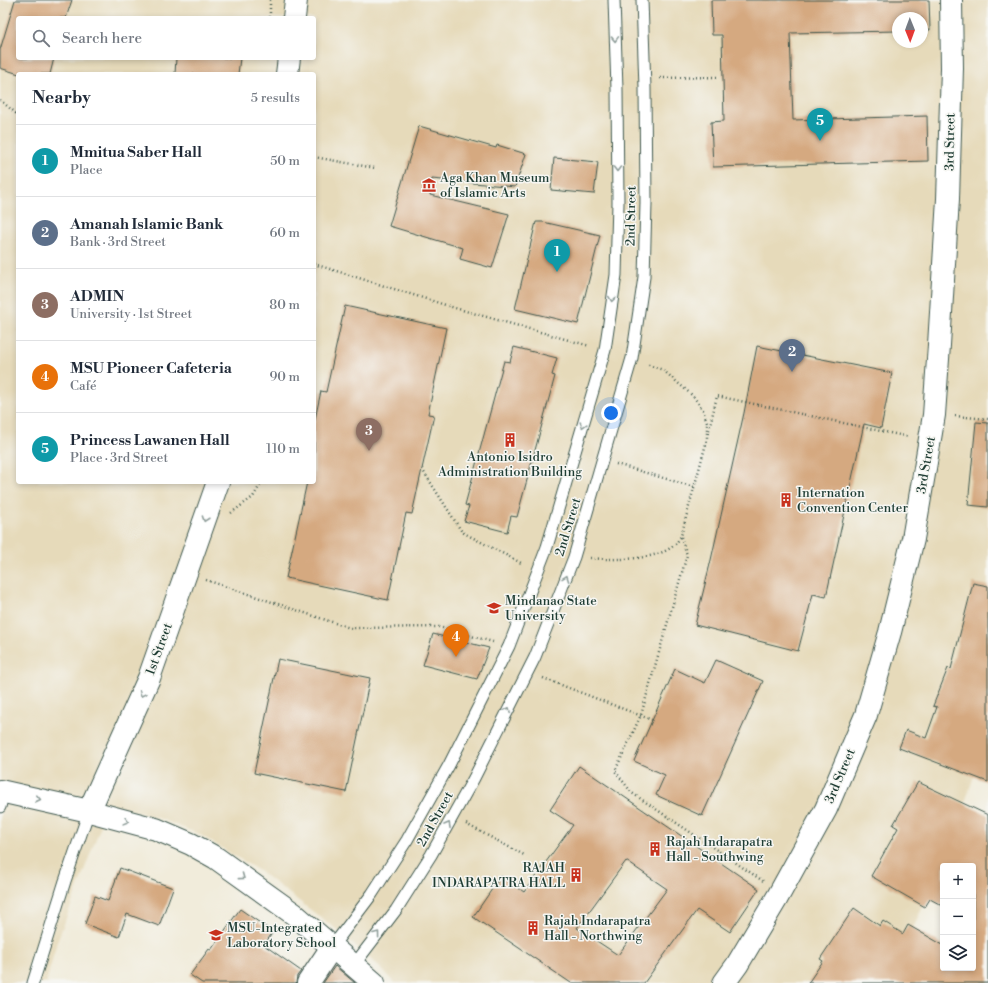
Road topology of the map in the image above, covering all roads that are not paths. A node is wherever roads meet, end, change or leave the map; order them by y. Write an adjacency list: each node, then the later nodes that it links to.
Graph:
1 (296, 0): 5 (street)
2 (614, 0): 11 (lane, 2nd Street, one-way to 11)
3 (642, 0): 12 (lane, 2nd Street, one-way to 3)
4 (951, 0): 16 (street, 3rd Street)
5 (294, 16)
6 (289, 60): 7 (street)
7 (287, 72)
8 (217, 484): 10 (street, 1st Street, one-way to 10)
9 (1, 796): 10 (street, one-way to 10)
10 (89, 811): 11 (street, one-way to 11); 13 (lane)
11 (332, 947): 12 (street); 14 (street)
12 (354, 965): 15 (street)
13 (33, 983)
14 (308, 983)
15 (374, 983)
16 (724, 983)

